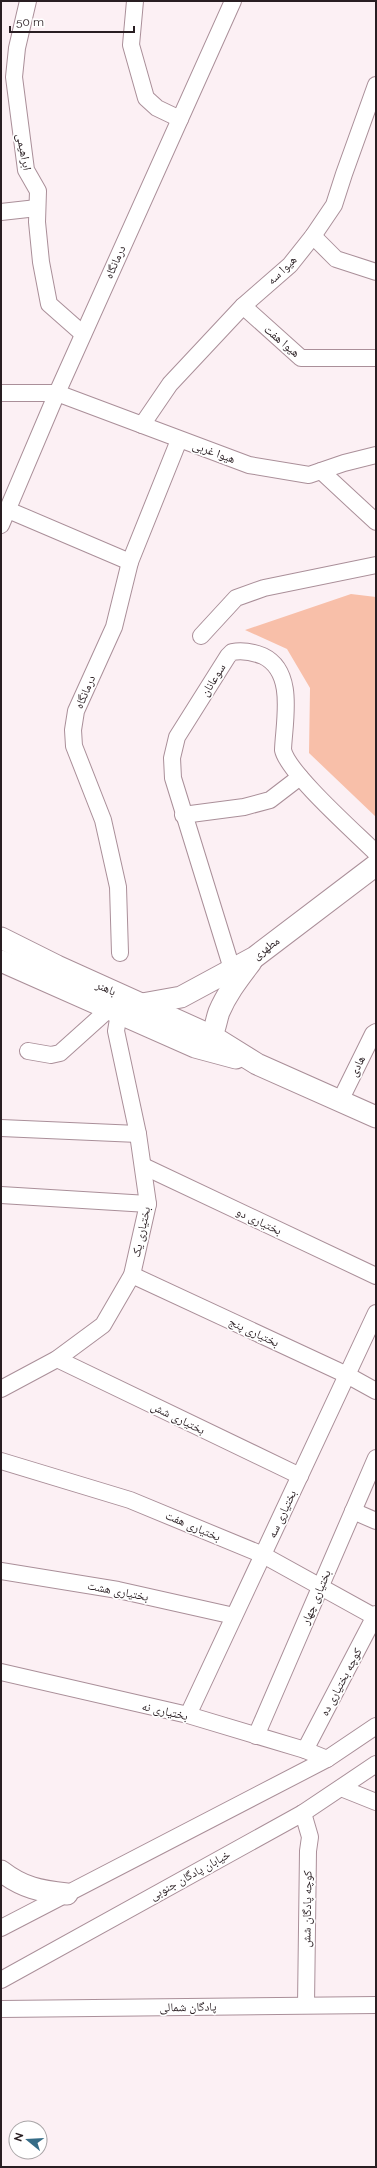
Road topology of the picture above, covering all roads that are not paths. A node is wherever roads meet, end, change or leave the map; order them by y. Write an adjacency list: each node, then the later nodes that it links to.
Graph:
1 (28, 1): 6 (street, ابراهیمی)
2 (135, 1): 5 (street)
3 (230, 2): 5 (street, درمانگاه)
4 (376, 86): 8 (street, هیوا سه)
5 (180, 119): 11 (street, درمانگاه)
6 (37, 208): 7 (street); 11 (street, ابراهیمی)
7 (1, 212)
8 (313, 236): 9 (street); 10 (street, هیوا سه)
9 (376, 272)
10 (243, 306): 12 (street, هیوا هفت); 15 (street, هیوا سه)
11 (83, 334): 14 (street, درمانگاه)
12 (376, 358)
13 (1, 393): 14 (street)
14 (57, 393): 15 (street, هیوا غربی); 19 (street, درمانگاه)
15 (142, 425): 16 (street, هیوا غربی)
16 (179, 440): 18 (street, هیوا غربی); 21 (street, درمانگاه)
17 (376, 455): 18 (street, هیوا غربی)
18 (321, 471): 20 (street)
19 (4, 518): 21 (street)
20 (376, 522)
21 (130, 562): 29 (street, درمانگاه)
22 (376, 565): 23 (street)
23 (201, 636)
24 (300, 777): 25 (street); 25 (street, سوعانان); 26 (street, سوعانان)
25 (183, 815): 32 (street, سوعانان)
26 (376, 853)
27 (376, 865): 30 (main road, مطهری)
28 (1, 938): 33 (main road, باهنر)
29 (120, 953)
30 (255, 957): 32 (main road, مطهری); 36 (main road)
31 (1, 961): 34 (main road, باهنر)
32 (232, 969): 33 (main road, مطهری)
33 (142, 1004): 36 (main road, باهنر)
34 (114, 1011): 37 (main road, باهنر); 38 (street); 43 (street, بختیاری یک)
35 (376, 1032): 40 (street, هادی)
36 (212, 1036): 37 (main road); 39 (main road, باهنر)
37 (195, 1047): 39 (main road, باهنر)
38 (28, 1051)
39 (257, 1064): 40 (main road, باهنر)
40 (340, 1101): 41 (main road, باهنر)
41 (376, 1117)
42 (1, 1128): 43 (street)
43 (138, 1134): 44 (street, بختیاری یک)
44 (143, 1166): 46 (street, بختیاری یک); 48 (street, بختیاری دو)
45 (1, 1195): 46 (street)
46 (148, 1204): 47 (street, بختیاری یک)
47 (132, 1275): 50 (street, بختیاری یک); 51 (street, بختیاری پنج)
48 (376, 1276)
49 (376, 1313): 51 (street, بختیاری سه)
50 (57, 1359): 52 (street, بختیاری یک); 56 (street, بختیاری شش)
51 (347, 1375): 53 (street, بختیاری پنج); 56 (street, بختیاری سه)
52 (1, 1388)
53 (376, 1391)
54 (376, 1458): 57 (street, بختیاری چهار)
55 (1, 1461): 59 (street, بختیاری هفت)
56 (300, 1476): 59 (street, بختیاری سه)
57 (353, 1511): 58 (street); 61 (street, بختیاری چهار)
58 (376, 1521)
59 (263, 1555): 61 (street, بختیاری هفت); 62 (street, بختیاری سه)
60 (1, 1571): 62 (street, بختیاری هشت)
61 (320, 1588): 63 (street, بختیاری هفت); 67 (street, بختیاری چهار)
62 (234, 1616): 65 (street, بختیاری سه)
63 (376, 1616): 68 (street, کوچه بختیاری ده)
64 (1, 1672): 65 (street, بختیاری نه)
65 (188, 1715): 67 (street, بختیاری نه)
66 (376, 1726): 69 (street)
67 (256, 1736): 68 (street, بختیاری نه)
68 (305, 1750): 69 (street, بختیاری نه)
69 (327, 1759): 75 (street)
70 (376, 1764): 71 (street, خیابان پادگان جنوبی)
71 (341, 1788): 72 (street); 73 (street, خیابان پادگان جنوبی)
72 (376, 1802)
73 (303, 1813): 77 (street, خیابان پادگان جنوبی); 78 (street, کوچه پادگان شش)
74 (1, 1871): 75 (main road)
75 (67, 1894): 76 (street)
76 (1, 1928)
77 (1, 1980)
78 (306, 2005): 79 (street, پادگان شمالی); 80 (street, پادگان شمالی)
79 (376, 2005)
80 (1, 2009)

